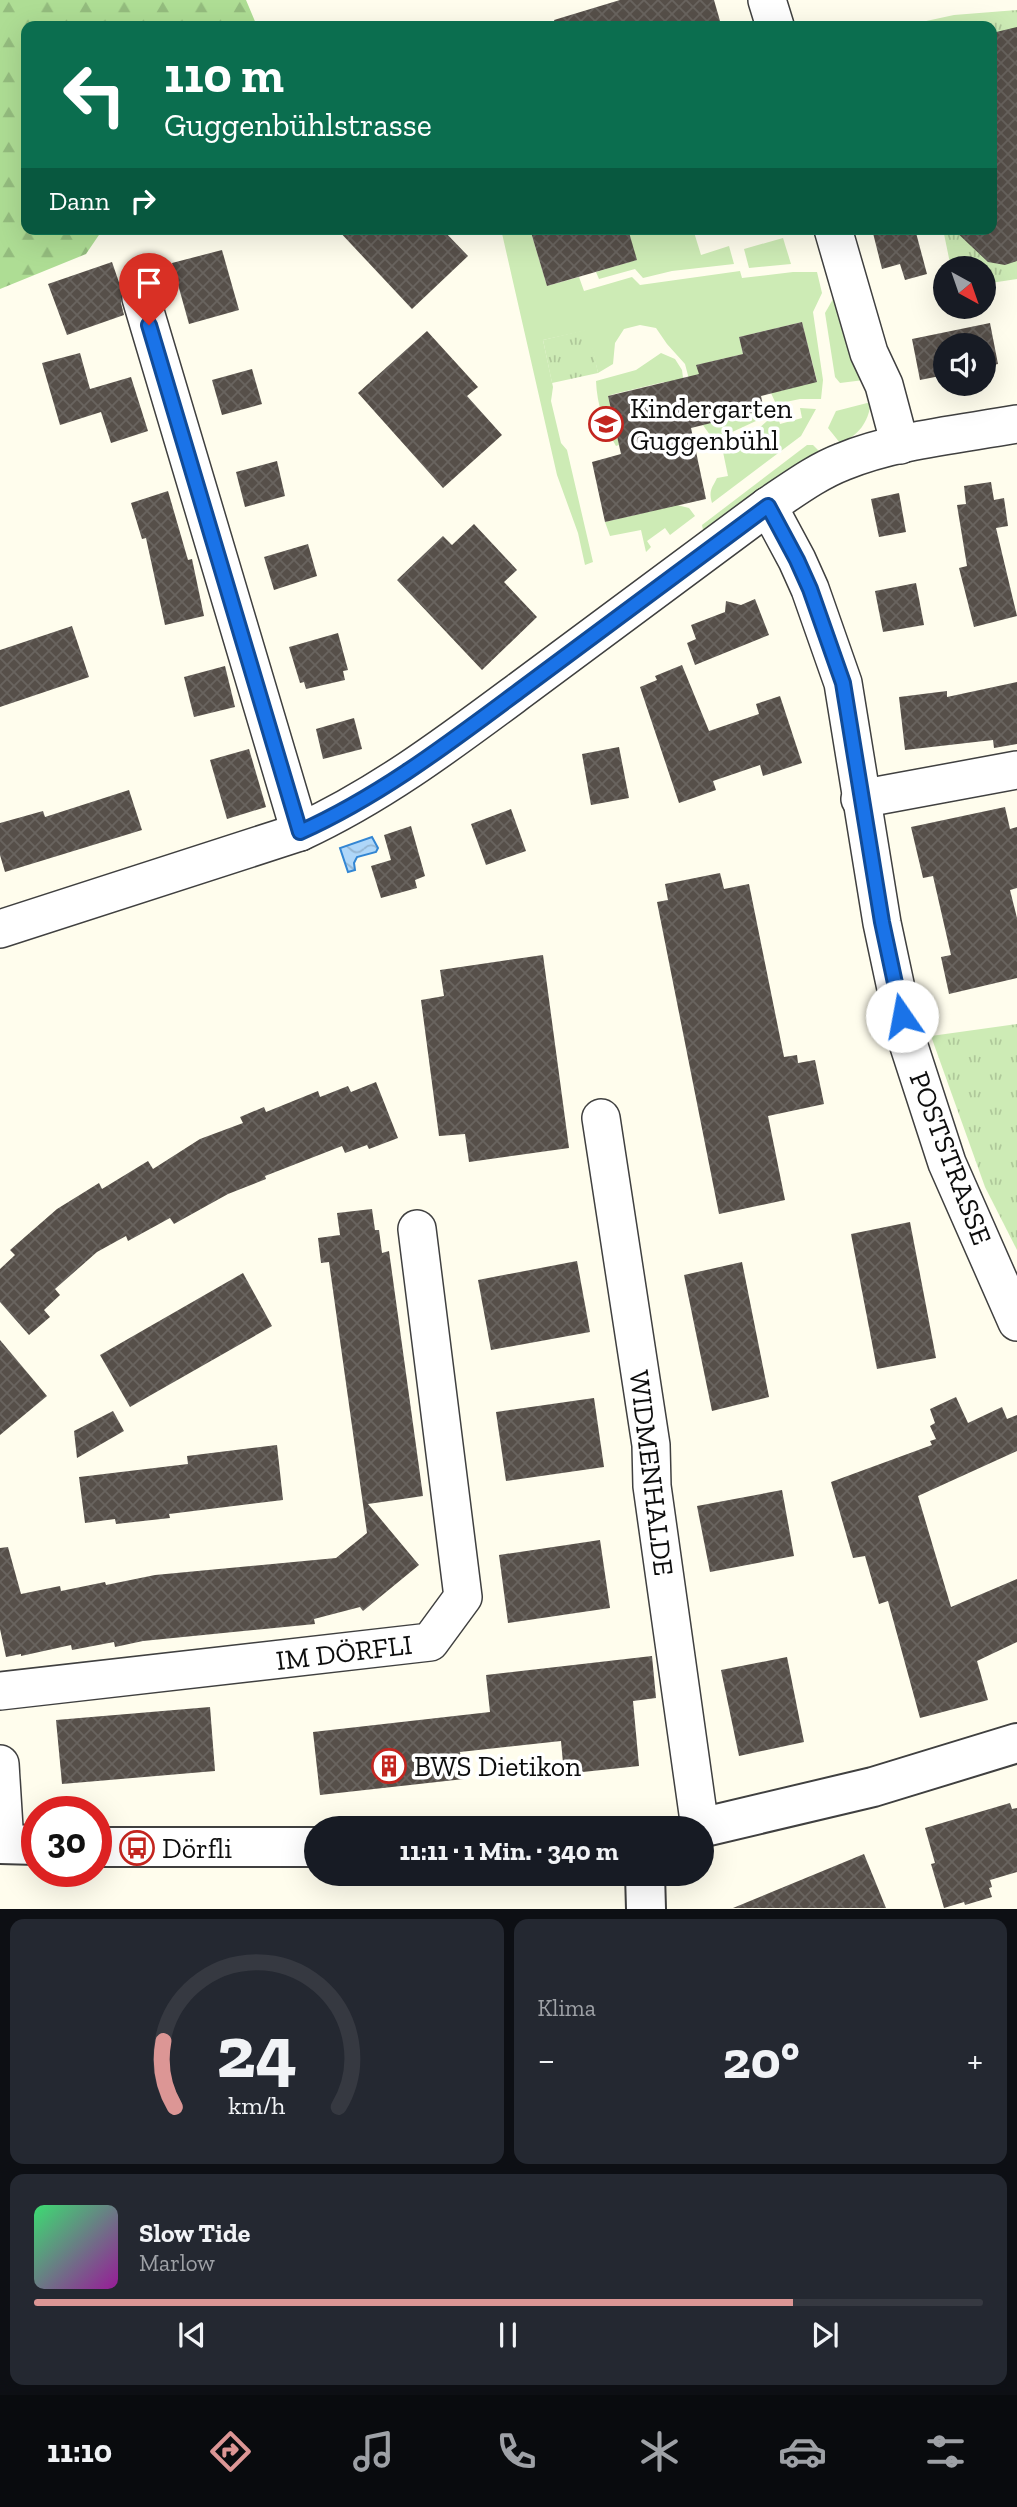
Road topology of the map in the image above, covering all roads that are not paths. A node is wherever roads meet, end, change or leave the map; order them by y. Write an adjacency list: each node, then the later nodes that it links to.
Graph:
1 (767, 0): 2 (street)
2 (773, 21)
3 (835, 235): 6 (street)
4 (141, 298): 10 (street)
5 (1017, 424): 6 (street)
6 (901, 445): 7 (street)
7 (768, 506): 9 (street, POSTSTRASSE); 10 (street)
8 (1017, 770): 9 (street)
9 (860, 799): 14 (street, POSTSTRASSE)
10 (300, 832): 11 (street)
11 (0, 929)
12 (601, 1118): 18 (street, WIDMENHALDE)
13 (417, 1229): 15 (street, IM DÖRFLI)
14 (1017, 1322)
15 (0, 1691)
16 (1017, 1743): 19 (street)
17 (0, 1764): 20 (street)
18 (696, 1816)
19 (714, 1824)
20 (14, 1845)
21 (112, 1847): 22 (street)
22 (304, 1847)
23 (645, 1886): 24 (street)
24 (646, 1909)

